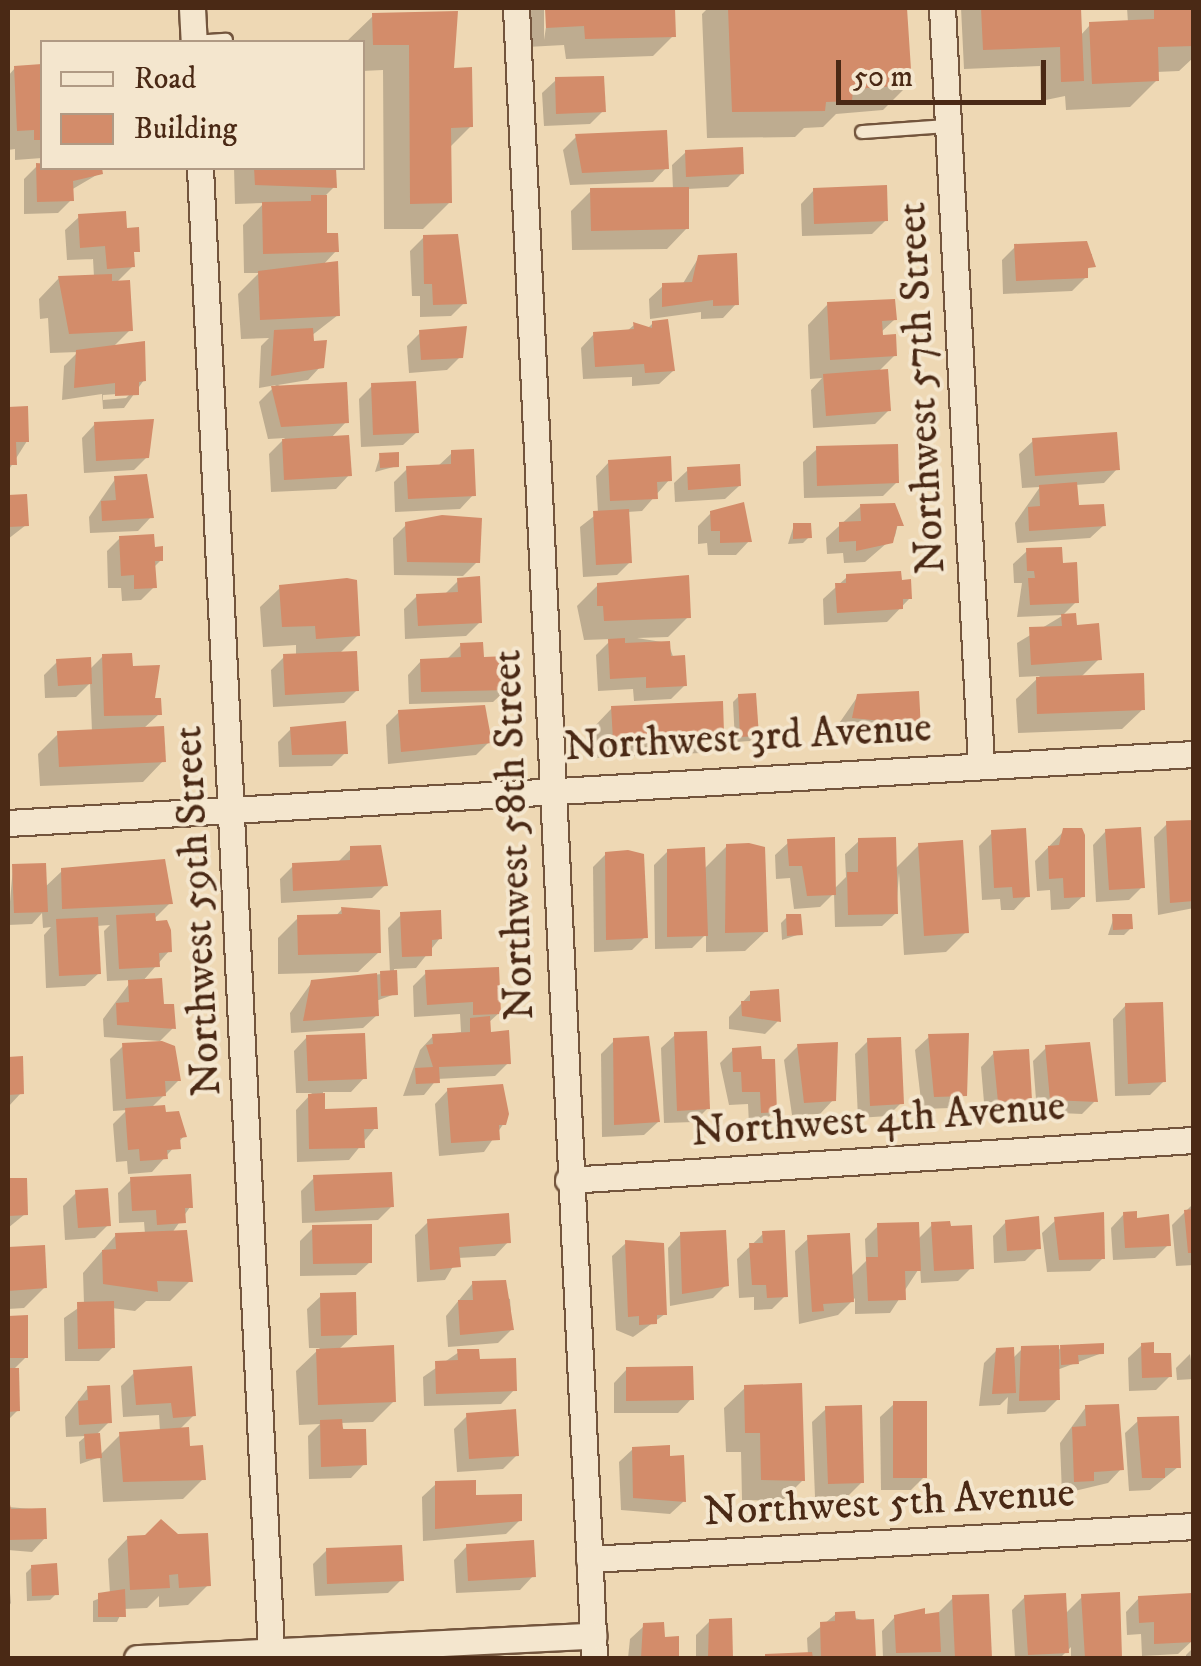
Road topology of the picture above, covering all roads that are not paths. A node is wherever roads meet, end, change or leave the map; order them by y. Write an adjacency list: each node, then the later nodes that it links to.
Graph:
1 (192, 8): 4 (street)
2 (516, 8): 10 (street, Northwest 58th Street)
3 (942, 8): 5 (street, Northwest 57th Street)
4 (194, 40)
5 (948, 126): 6 (lane); 9 (street, Northwest 57th Street)
6 (862, 132)
7 (200, 170): 11 (street, Northwest 59th Street)
8 (1194, 754): 9 (street, Northwest 3rd Avenue)
9 (982, 765): 10 (street, Northwest 3rd Avenue)
10 (553, 788): 11 (street, Northwest 3rd Avenue); 14 (street, Northwest 58th Street)
11 (234, 809): 12 (street, Northwest 3rd Avenue); 18 (street, Northwest 59th Street)
12 (8, 823)
13 (1194, 1140): 14 (street, Northwest 4th Avenue)
14 (568, 1180): 16 (street, Northwest 58th Street)
15 (1194, 1526): 16 (street, Northwest 5th Avenue)
16 (590, 1559): 17 (street, Northwest 58th Street)
17 (593, 1647): 18 (street)
18 (271, 1651): 19 (street)
19 (137, 1658)

